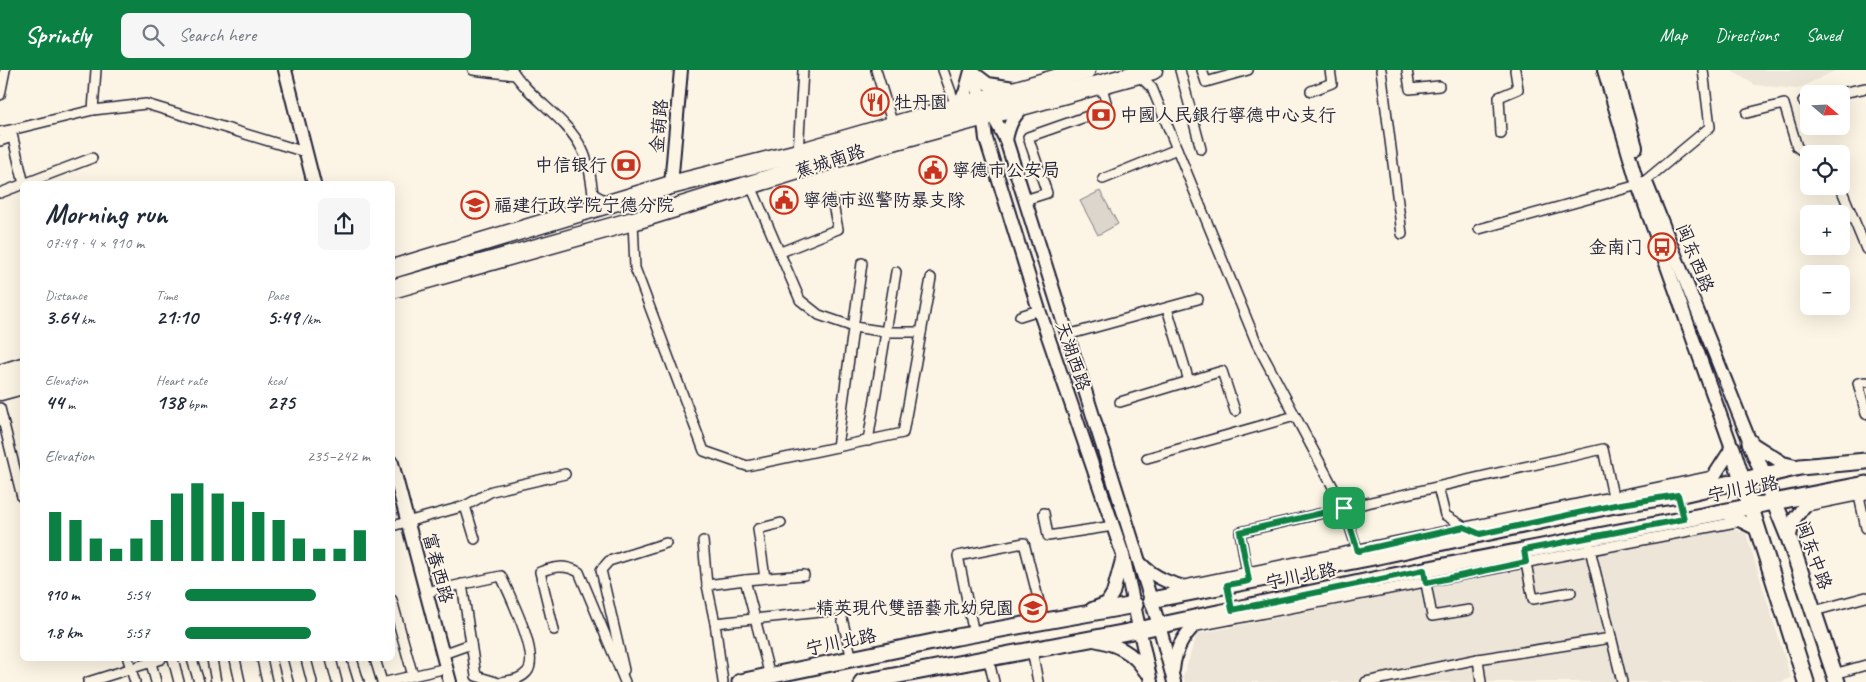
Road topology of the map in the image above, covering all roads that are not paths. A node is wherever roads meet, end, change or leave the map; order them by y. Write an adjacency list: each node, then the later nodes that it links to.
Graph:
1 (6, 70): 31 (street)
2 (96, 70): 35 (street)
3 (285, 70): 48 (main road)
4 (473, 70): 21 (street)
5 (681, 70): 57 (main road, 金葫路)
6 (803, 70): 49 (street)
7 (876, 70): 37 (street)
8 (943, 70): 33 (street)
9 (964, 70): 23 (street)
10 (1086, 70): 24 (highway, 蕉城南路)
11 (1180, 70): 46 (street)
12 (1202, 70): 13 (street)
13 (1248, 70)
14 (1330, 70): 29 (street)
15 (1381, 70): 66 (street)
16 (1407, 70): 27 (street)
17 (1515, 70): 41 (street)
18 (1604, 70): 55 (main road, 闽东西路)
19 (1614, 70): 55 (main road, 闽东西路)
20 (1703, 70): 55 (street)
21 (513, 72): 63 (street)
22 (1145, 72): 26 (highway, 蕉城南路); 45 (street)
23 (970, 74): 25 (main road); 33 (main road); 34 (main road, 天湖西路)
24 (1054, 74): 32 (highway, 蕉城南路)
25 (981, 75): 32 (main road); 34 (street)
26 (1101, 84): 32 (highway, 蕉城南路); 62 (street)
27 (1439, 86)
28 (1866, 88): 30 (street)
29 (1311, 91)
30 (1850, 91)
31 (0, 95)
32 (1023, 96): 34 (highway, 蕉城南路); 43 (main road)
33 (956, 106): 34 (highway, 蕉城南路); 37 (highway, 蕉城南路)
34 (984, 106): 38 (highway, 蕉城南路); 42 (main road, 天湖西路); 43 (main road, 天湖西路)
35 (93, 110): 40 (street); 48 (street)
36 (1747, 113): 47 (street)
37 (893, 125): 49 (highway, 蕉城南路)
38 (950, 125): 42 (main road); 58 (highway, 蕉城南路)
39 (0, 132): 40 (street)
40 (11, 133): 44 (street); 52 (street)
41 (1502, 134)
42 (986, 139): 76 (main road, 天湖西路)
43 (1006, 140): 62 (main road, 天湖西路)
44 (0, 141)
45 (1177, 149): 51 (street); 92 (street)
46 (1201, 149)
47 (1800, 149)
48 (305, 152): 54 (main road)
49 (798, 153): 57 (highway, 蕉城南路)
50 (92, 158): 53 (street)
51 (1104, 179)
52 (23, 181)
53 (29, 181)
54 (313, 181)
55 (1642, 183): 65 (street); 94 (main road, 闽东西路); 96 (main road, 闽东西路)
56 (20, 184): 59 (street)
57 (671, 185): 63 (highway, 蕉城南路)
58 (751, 186): 64 (highway, 蕉城南路); 68 (street)
59 (0, 193)
60 (1844, 195): 67 (street)
61 (832, 200): 68 (street)
62 (1025, 200): 81 (main road, 天湖西路)
63 (612, 203): 70 (highway, 蕉城南路)
64 (634, 221): 73 (highway, 蕉城南路); 95 (street)
65 (1479, 229)
66 (1402, 234)
67 (1866, 249)
68 (780, 252): 78 (street)
69 (862, 263): 78 (street)
70 (395, 268)
71 (896, 272): 79 (street)
72 (931, 278): 80 (street)
73 (395, 288)
74 (1198, 299): 75 (street)
75 (1167, 308): 81 (street); 84 (street)
76 (1039, 310): 77 (street); 125 (main road, 天湖西路)
77 (1020, 316)
78 (854, 327): 79 (street); 95 (street)
79 (887, 332): 80 (street); 93 (street)
80 (921, 332): 93 (street)
81 (1068, 335): 132 (main road, 天湖西路)
82 (20, 367): 83 (highway)
83 (1, 371)
84 (1190, 381): 88 (street); 91 (street)
85 (1866, 382): 90 (street)
86 (20, 385): 87 (highway)
87 (0, 391)
88 (1120, 402)
89 (0, 408): 108 (street)
90 (1865, 408)
91 (1236, 411)
92 (1295, 416): 97 (street); 117 (street)
93 (868, 440): 95 (street)
94 (1756, 446): 100 (main road); 104 (main road, 闽东中路)
95 (837, 447)
96 (1732, 448): 103 (main road); 105 (main road)
97 (1147, 458)
98 (1866, 461): 99 (main road, 宁川北路)
99 (1835, 465): 100 (main road, 宁川北路); 107 (main road)
100 (1800, 467): 104 (main road, 宁川北路)
101 (395, 474): 122 (main road, 富春西路)
102 (565, 474): 114 (street)
103 (1714, 476): 110 (main road); 112 (street)
104 (1764, 476): 105 (main road, 宁川北路); 113 (main road, 闽东中路)
105 (1743, 480): 110 (main road, 宁川北路); 115 (main road)
106 (1438, 487): 112 (street); 117 (street); 126 (street)
107 (1844, 489): 109 (main road, 宁川北路); 111 (main road, 宁川北路)
108 (20, 490)
109 (1864, 491): 116 (street); 127 (street)
110 (1681, 494): 112 (main road, 宁川北路); 120 (main road)
111 (1812, 495): 113 (main road, 宁川北路); 116 (main road)
112 (1614, 500): 126 (street); 129 (main road, 宁川北路)
113 (1774, 502): 115 (main road, 宁川北路); 130 (main road, 闽东中路)
114 (465, 506): 122 (street); 131 (street)
115 (1752, 506): 118 (main road, 宁川北路); 128 (main road)
116 (1802, 507): 130 (main road)
117 (1344, 508): 137 (street); 143 (street)
118 (1722, 512): 120 (main road, 宁川北路); 121 (main road)
119 (1044, 513): 125 (street)
120 (1684, 519): 135 (main road, 宁川北路)
121 (1741, 520): 128 (main road); 135 (street)
122 (408, 522): 124 (street); 152 (main road, 富春西路)
123 (781, 523): 145 (street)
124 (395, 525)
125 (1114, 526): 136 (main road, 天湖西路)
126 (1464, 527): 129 (street); 137 (street)
127 (1866, 528)
128 (1759, 530): 141 (main road)
129 (1480, 534): 137 (main road, 宁川北路)
130 (1789, 538): 140 (main road, 闽东中路)
131 (475, 539)
132 (1132, 539): 136 (main road); 139 (main road, 天湖西路)
133 (703, 541): 148 (street)
134 (666, 543): 218 (street)
135 (1589, 544): 138 (main road, 宁川北路); 171 (street)
136 (1121, 549): 156 (main road, 天湖西路); 161 (main road)
137 (1359, 555): 143 (main road, 宁川北路)
138 (1525, 556): 144 (main road, 宁川北路); 153 (street)
139 (1139, 562): 150 (main road); 155 (main road, 天湖西路)
140 (1798, 566): 141 (main road); 160 (main road, 闽东中路)
141 (1772, 574): 227 (main road)
142 (804, 575): 145 (street)
143 (1248, 577): 149 (main road, 宁川北路); 150 (street)
144 (1425, 577): 157 (main road, 宁川北路); 158 (street); 167 (street)
145 (765, 578): 146 (street)
146 (745, 580): 148 (street); 163 (street)
147 (462, 584): 152 (street); 174 (street); 217 (street)
148 (707, 585): 165 (street)
149 (1227, 585): 151 (main road, 宁川北路); 157 (main road)
150 (1180, 586): 151 (main road)
151 (1200, 590): 155 (main road, 宁川北路)
152 (426, 592): 176 (main road, 富春西路)
153 (1571, 592)
154 (1866, 596): 160 (street)
155 (1151, 600): 156 (main road, 宁川北路); 166 (main road, 天湖西路)
156 (1135, 605): 161 (main road, 宁川北路); 169 (main road, 天湖西路)
157 (1232, 610): 162 (main road, 宁川北路)
158 (1469, 610)
159 (395, 611): 195 (street)
160 (1814, 611): 198 (main road, 闽东中路)
161 (1073, 615): 164 (main road, 宁川北路); 173 (main road)
162 (1204, 615): 166 (main road, 宁川北路); 167 (main road)
163 (754, 619): 165 (street); 178 (street); 196 (street)
164 (1044, 621): 170 (main road, 宁川北路); 170 (street)
165 (715, 623): 219 (street)
166 (1159, 625): 169 (main road, 宁川北路); 200 (main road, 天湖西路)
167 (1192, 627): 200 (main road)
168 (554, 630): 218 (street)
169 (1138, 630): 172 (main road, 宁川北路); 199 (main road, 天湖西路)
170 (974, 634): 178 (main road, 宁川北路)
171 (1611, 638): 179 (street); 226 (street)
172 (1086, 639): 173 (main road, 宁川北路); 199 (main road)
173 (1071, 642): 175 (main road, 宁川北路)
174 (471, 644): 176 (street); 216 (street)
175 (1032, 650): 177 (main road, 宁川北路); 223 (street)
176 (443, 654): 194 (main road, 富春西路)
177 (988, 657): 221 (main road, 宁川北路); 222 (street)
178 (852, 659): 196 (main road, 宁川北路)
179 (1478, 659): 224 (street); 225 (street)
180 (143, 661): 192 (street)
181 (150, 661): 203 (street)
182 (174, 661): 204 (street)
183 (193, 661): 205 (street)
184 (212, 661): 206 (street)
185 (235, 661): 207 (street)
186 (262, 661): 208 (street)
187 (283, 661): 209 (street)
188 (307, 661): 210 (street)
189 (332, 661): 211 (street)
190 (353, 661): 212 (street)
191 (376, 661): 213 (street)
192 (130, 663): 197 (street); 202 (street)
193 (1866, 665): 198 (street)
194 (447, 668): 195 (street); 215 (main road, 富春西路)
195 (413, 676): 214 (street)
196 (770, 676): 220 (main road, 宁川北路)
197 (115, 678): 201 (street)
198 (1836, 678)
199 (1150, 679)
200 (1173, 680)
201 (92, 681)
202 (135, 682)
203 (156, 682)
204 (179, 682)
205 (199, 682)
206 (216, 682)
207 (240, 682)
208 (267, 682)
209 (288, 682)
210 (312, 682)
211 (337, 682)
212 (359, 682)
213 (382, 682)
214 (386, 682)
215 (450, 682)
216 (496, 682)
217 (502, 682)
218 (626, 682)
219 (723, 682)
220 (740, 682)
221 (862, 682)
222 (994, 682)
223 (1038, 682)
224 (1366, 682)
225 (1481, 682)
226 (1622, 682)
227 (1806, 682)

